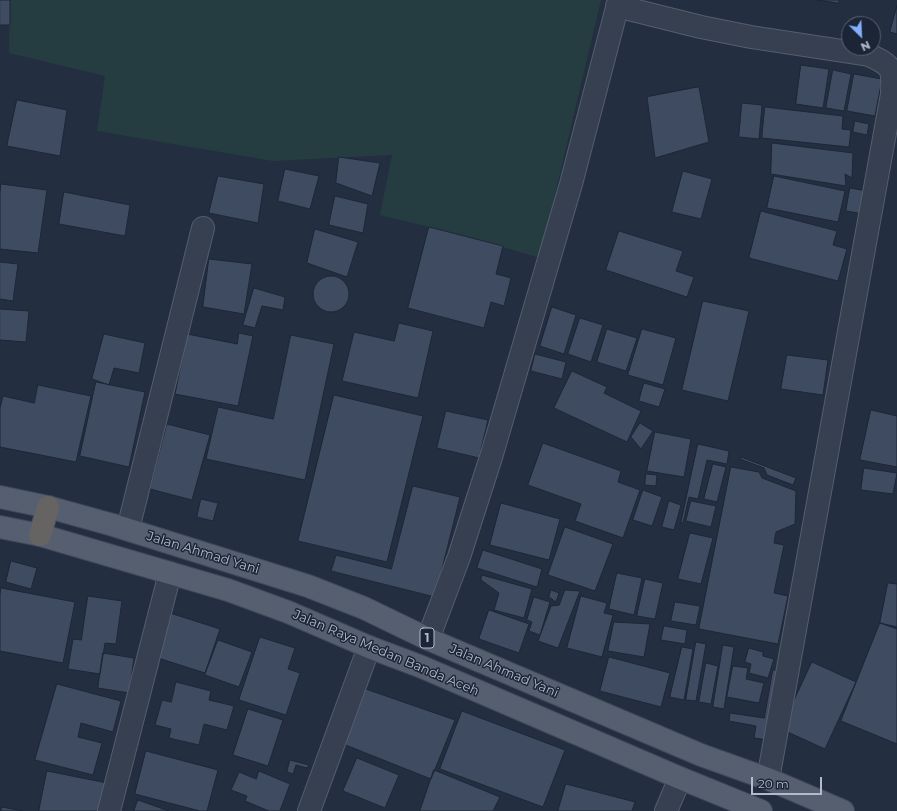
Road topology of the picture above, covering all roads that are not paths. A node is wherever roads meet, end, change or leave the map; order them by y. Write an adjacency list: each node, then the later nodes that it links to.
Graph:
1 (618, 3): 9 (street); 12 (street)
2 (203, 228): 6 (street)
3 (0, 498): 4 (main road, Jalan Ahmad Yani / 1)
4 (48, 507): 6 (main road, Jalan Ahmad Yani / 1); 7 (highway)
5 (0, 528): 7 (main road, Jalan Raya Medan Banda Aceh / 1)
6 (128, 529): 9 (main road, Jalan Ahmad Yani / 1)
7 (40, 535): 8 (main road, Jalan Raya Medan Banda Aceh / 1)
8 (170, 573): 10 (main road, Jalan Raya Medan Banda Aceh / 1); 13 (street)
9 (428, 639): 12 (main road, Jalan Ahmad Yani / 1)
10 (369, 648): 11 (main road, Jalan Raya Medan Banda Aceh / 1); 14 (street)
11 (680, 778): 15 (street); 16 (main road, Jalan Raya Medan Banda Aceh / 1)
12 (768, 779): 17 (main road, Jalan Ahmad Yani / 1)
13 (109, 811)
14 (308, 811)
15 (666, 811)
16 (761, 811)
17 (843, 811)

